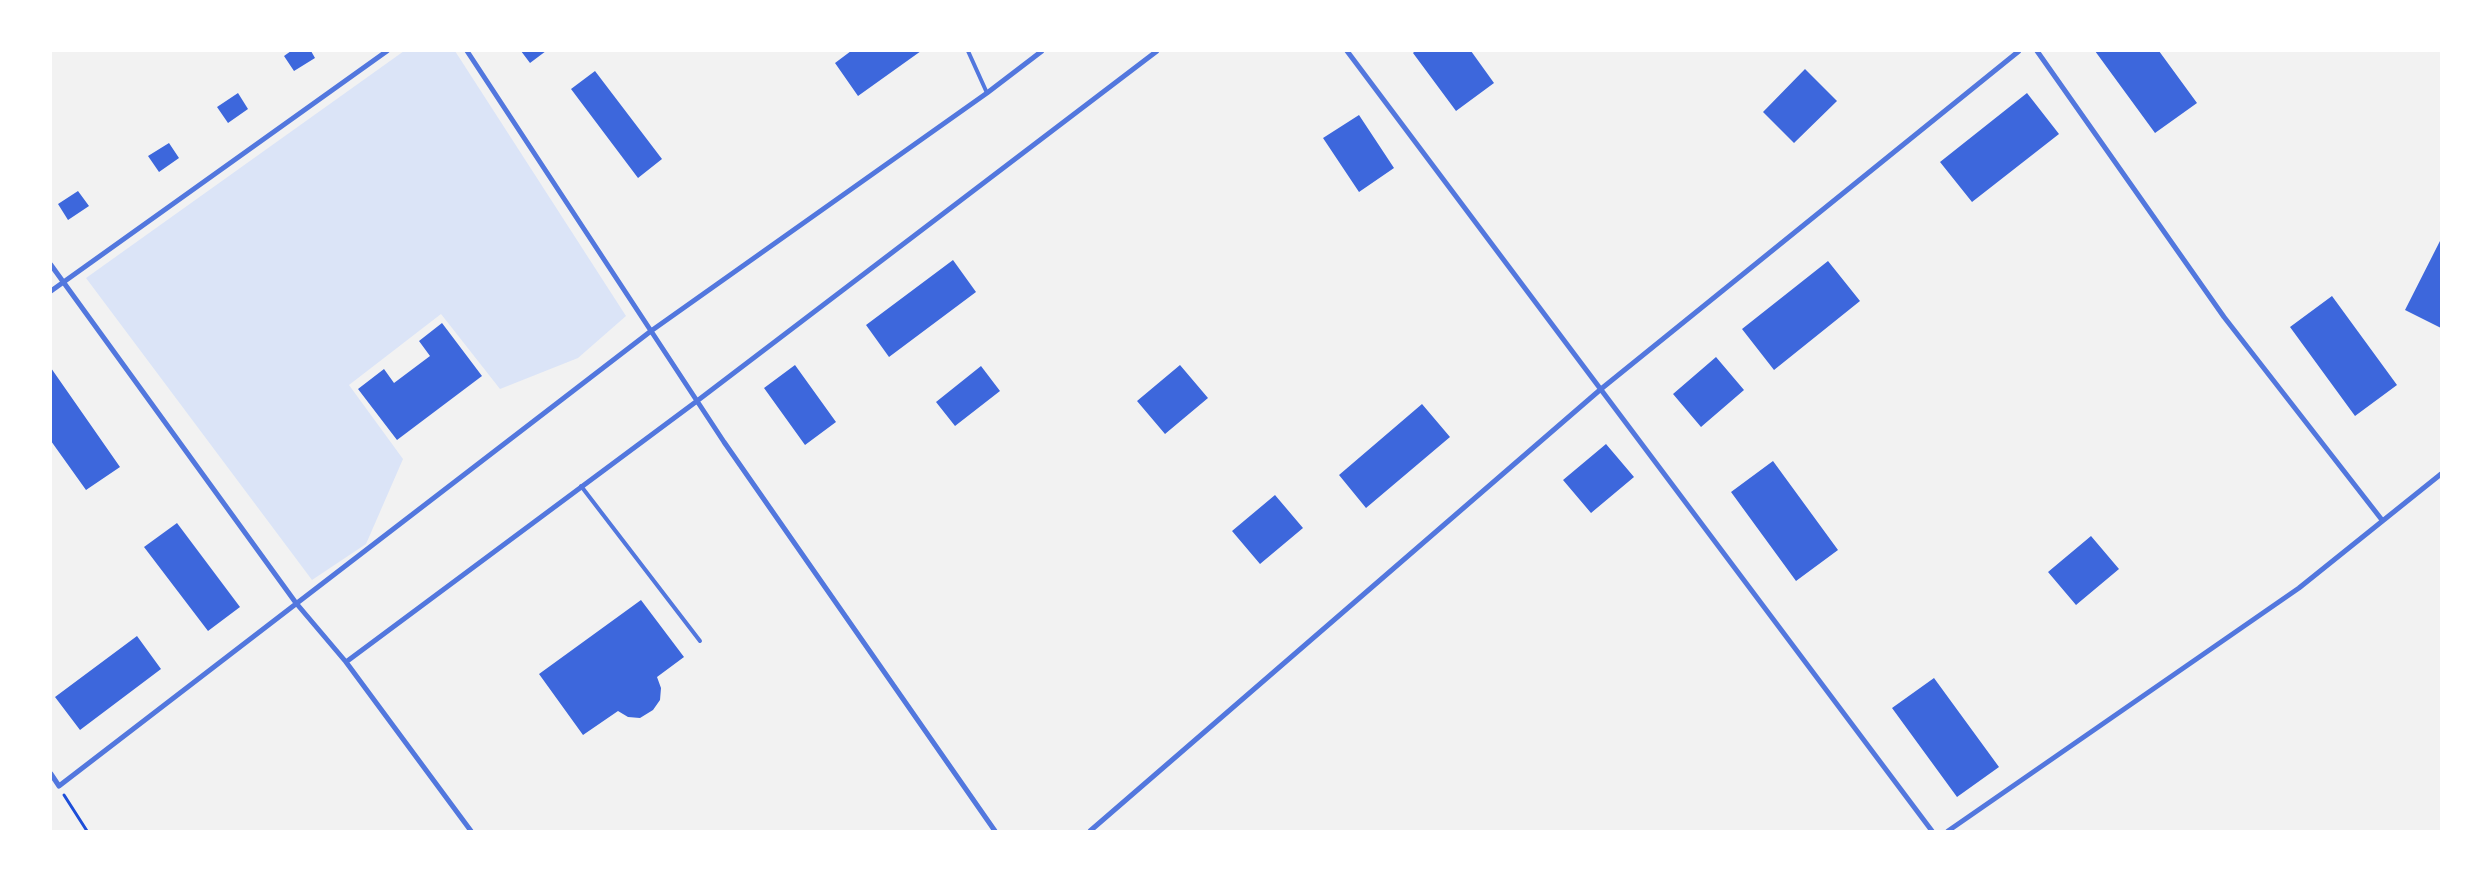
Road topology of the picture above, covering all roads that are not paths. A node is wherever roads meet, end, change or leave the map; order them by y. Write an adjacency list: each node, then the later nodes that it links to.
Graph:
1 (387, 51): 11 (street)
2 (467, 51): 13 (street)
3 (968, 51): 9 (lane)
4 (1042, 51): 9 (street)
5 (1157, 51): 15 (street)
6 (1347, 51): 14 (street)
7 (2019, 51): 14 (street)
8 (2037, 51): 18 (street)
9 (988, 93): 13 (street)
10 (51, 265): 11 (street)
11 (64, 282): 12 (street); 19 (street)
12 (51, 291)
13 (650, 331): 15 (street); 19 (street)
14 (1601, 389): 25 (street); 26 (street)
15 (697, 401): 17 (street); 24 (street)
16 (2441, 474): 18 (street)
17 (581, 486): 20 (lane); 21 (street)
18 (2382, 520): 27 (street)
19 (296, 603): 21 (street); 22 (street)
20 (700, 641)
21 (346, 662): 23 (street)
22 (51, 774)
23 (472, 831)
24 (996, 831)
25 (1090, 831)
26 (1932, 831)
27 (1948, 831)

